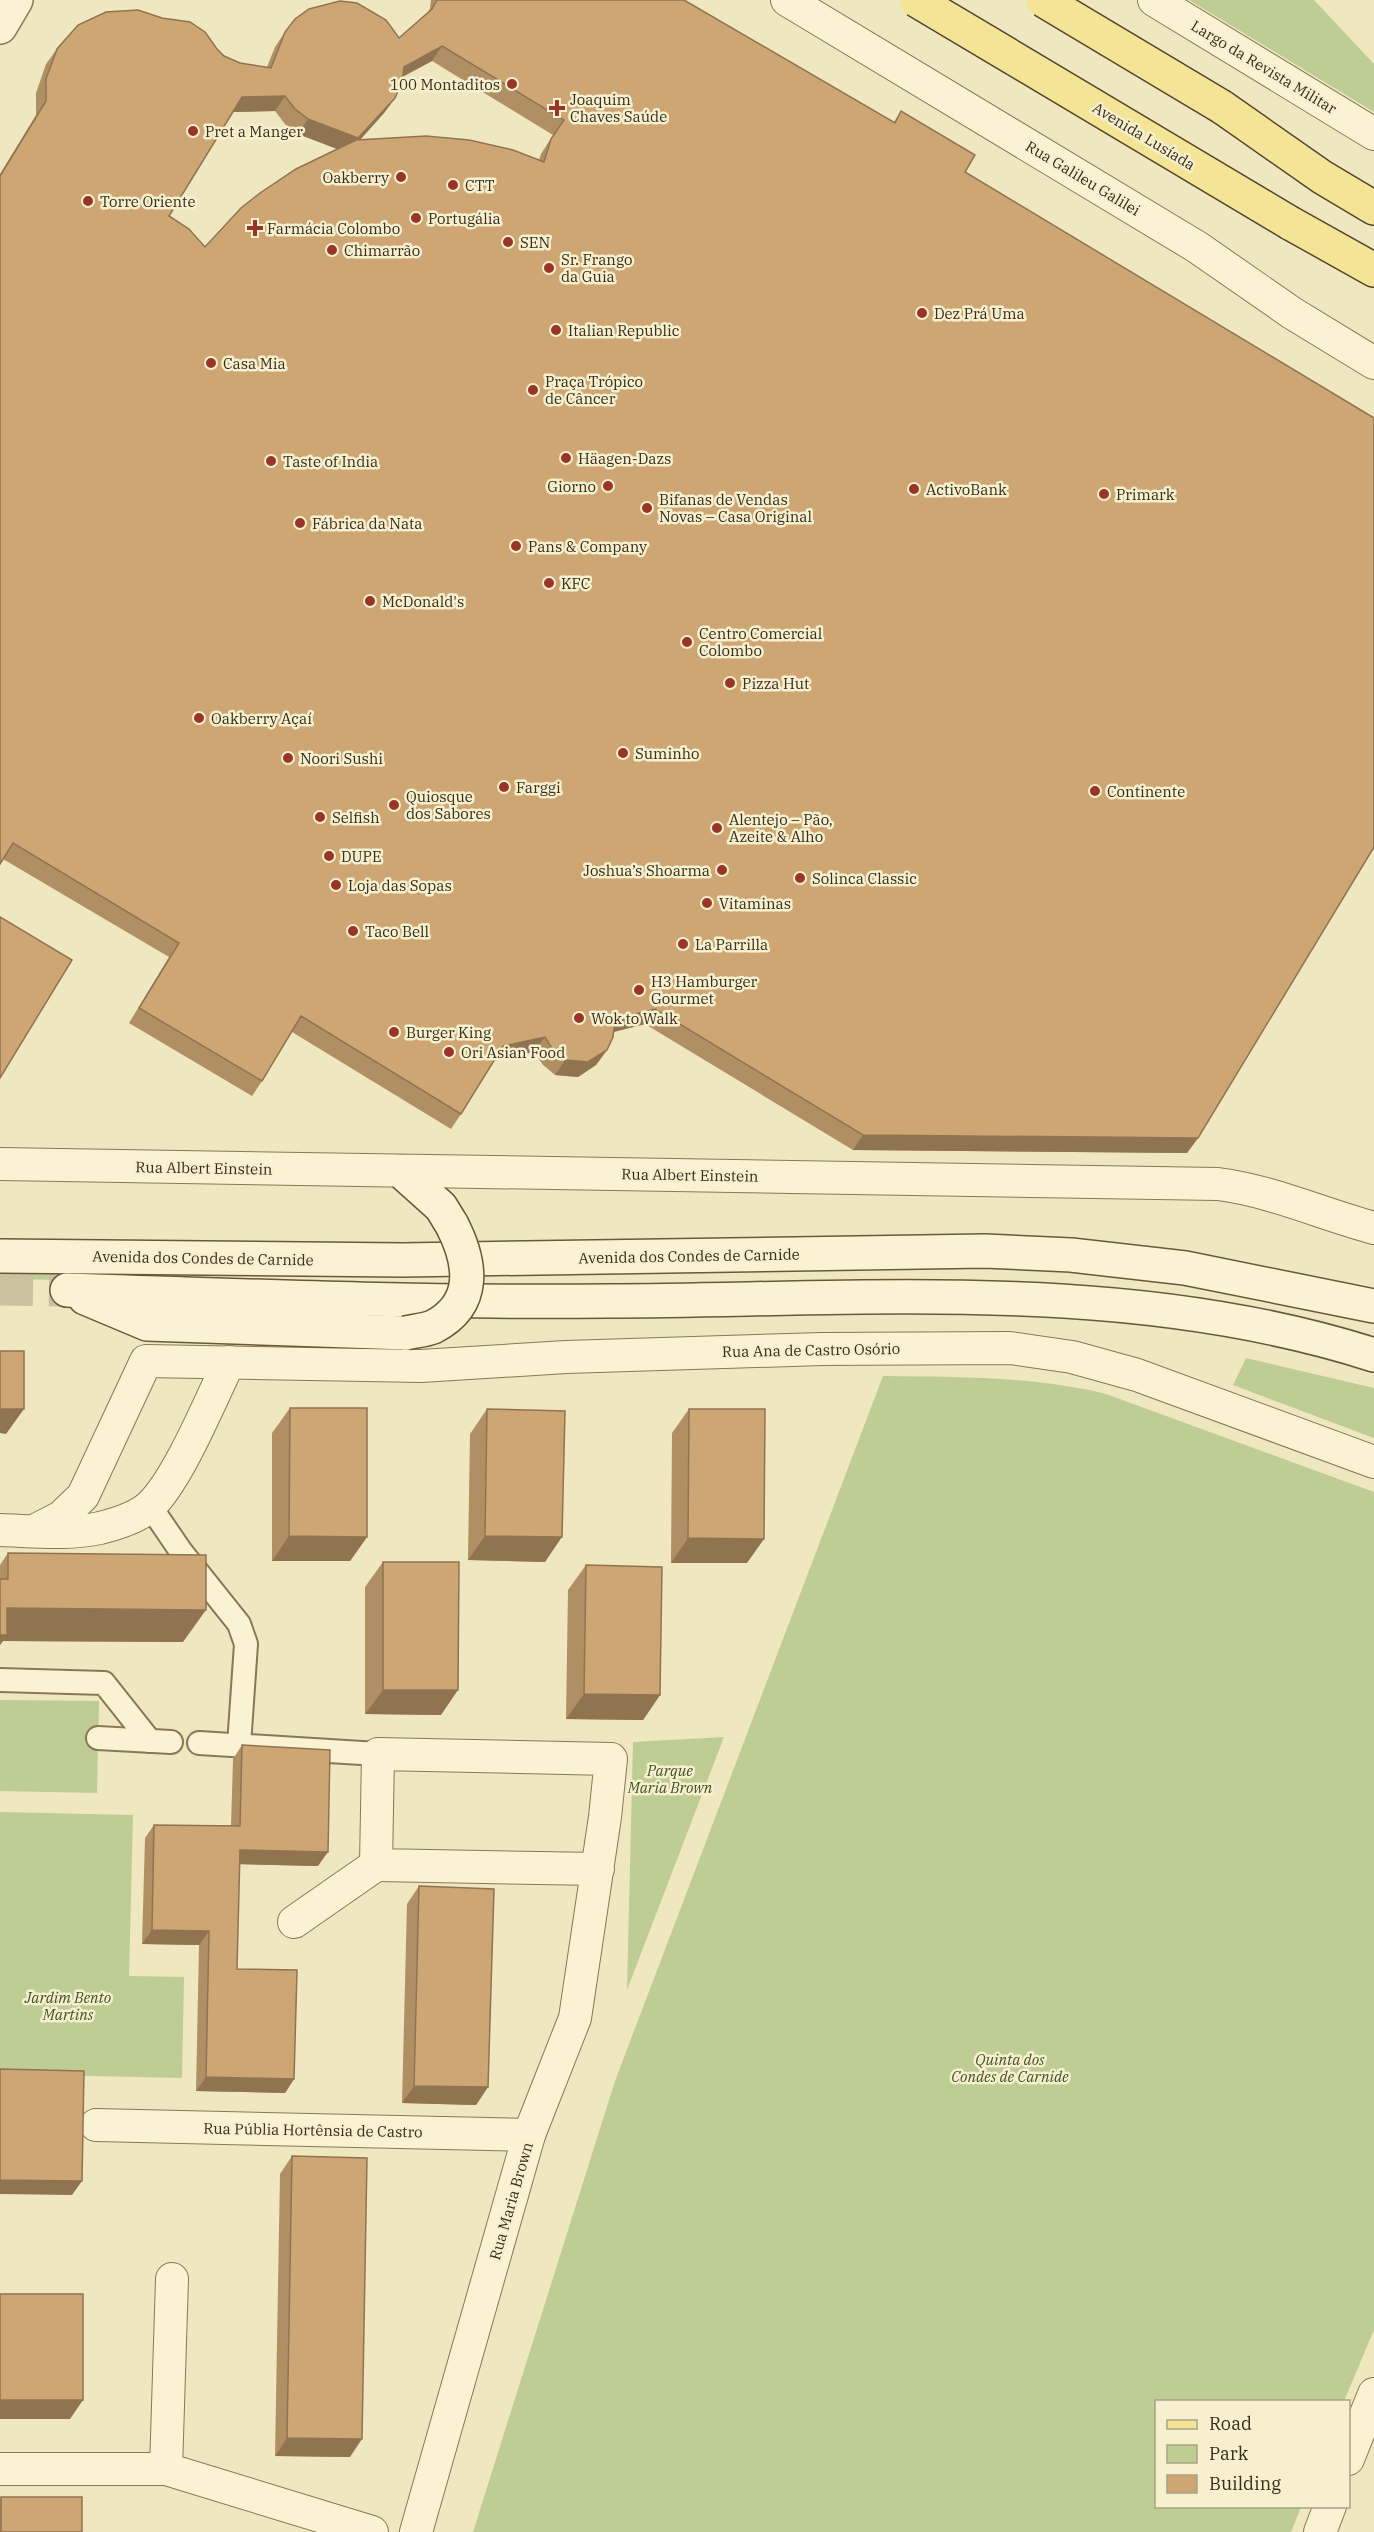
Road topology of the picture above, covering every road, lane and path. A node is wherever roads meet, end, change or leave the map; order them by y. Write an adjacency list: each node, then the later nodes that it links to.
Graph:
1 (16, 0): 6 (main road)
2 (787, 0): 10 (street, Rua Galileu Galilei)
3 (916, 0): 9 (main road, Avenida Lusíada, bridge)
4 (1043, 0): 8 (main road, bridge)
5 (1154, 0): 7 (street, Largo da Revista Militar)
6 (0, 27)
7 (1374, 134)
8 (1374, 208)
9 (1374, 270)
10 (1374, 363)
11 (0, 1164): 12 (street, Rua Albert Einstein)
12 (402, 1172): 13 (street, Rua Albert Einstein); 16 (main road, bridge)
13 (1374, 1228)
14 (0, 1256): 15 (main road, Avenida dos Condes de Carnide)
15 (1374, 1306)
16 (1374, 1355)
17 (229, 1362): 18 (street, Rua Ana de Castro Osório); 19 (street, Rua Ana de Castro Osório); 21 (street, Rua Ana de Castro Osório)
18 (1374, 1462)
19 (150, 1506): 21 (street, Rua Ana de Castro Osório); 25 (street)
20 (0, 1530): 21 (street, Rua Ana de Castro Osório)
21 (34, 1531)
22 (0, 1680): 23 (street)
23 (98, 1738)
24 (199, 1743): 25 (street)
25 (239, 1745): 26 (street)
26 (378, 1754): 27 (street); 28 (street, Rua Maria Brown)
27 (376, 1865): 28 (street); 29 (street)
28 (598, 1869): 31 (street, Rua Maria Brown)
29 (294, 1922)
30 (96, 2125): 31 (street, Rua Públia Hortênsia de Castro)
31 (530, 2135): 39 (street, Rua Maria Brown)
32 (172, 2279): 36 (street)
33 (1374, 2394): 34 (street)
34 (1360, 2442)
35 (0, 2469): 36 (street)
36 (166, 2469): 38 (street)
37 (1329, 2508): 40 (street)
38 (372, 2532)
39 (416, 2532)
40 (1320, 2532)

